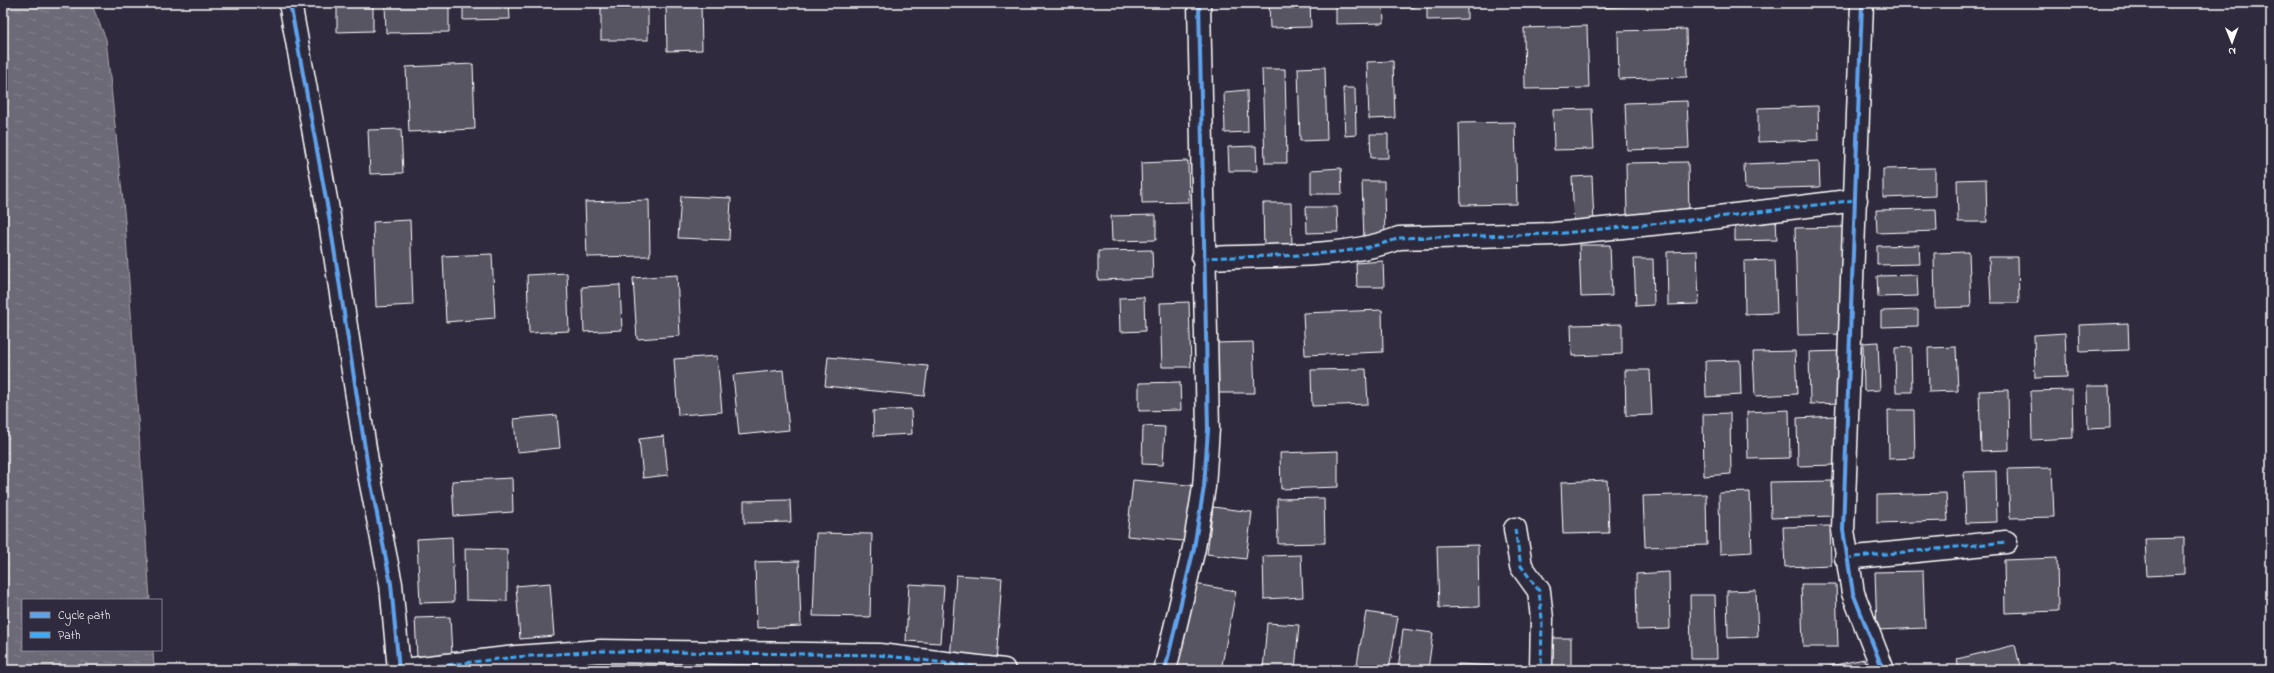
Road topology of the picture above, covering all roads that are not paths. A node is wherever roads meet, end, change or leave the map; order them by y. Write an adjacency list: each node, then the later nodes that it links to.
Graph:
1 (290, 3): 9 (street)
2 (1199, 3): 5 (street)
3 (1862, 3): 4 (street)
4 (1856, 200): 5 (street); 8 (street)
5 (1203, 258): 12 (street)
6 (1515, 529): 13 (street)
7 (2006, 542): 8 (street)
8 (1846, 558): 14 (street)
9 (399, 670)
10 (403, 670): 11 (street)
11 (1004, 670)
12 (1165, 670)
13 (1541, 670)
14 (1883, 670)

